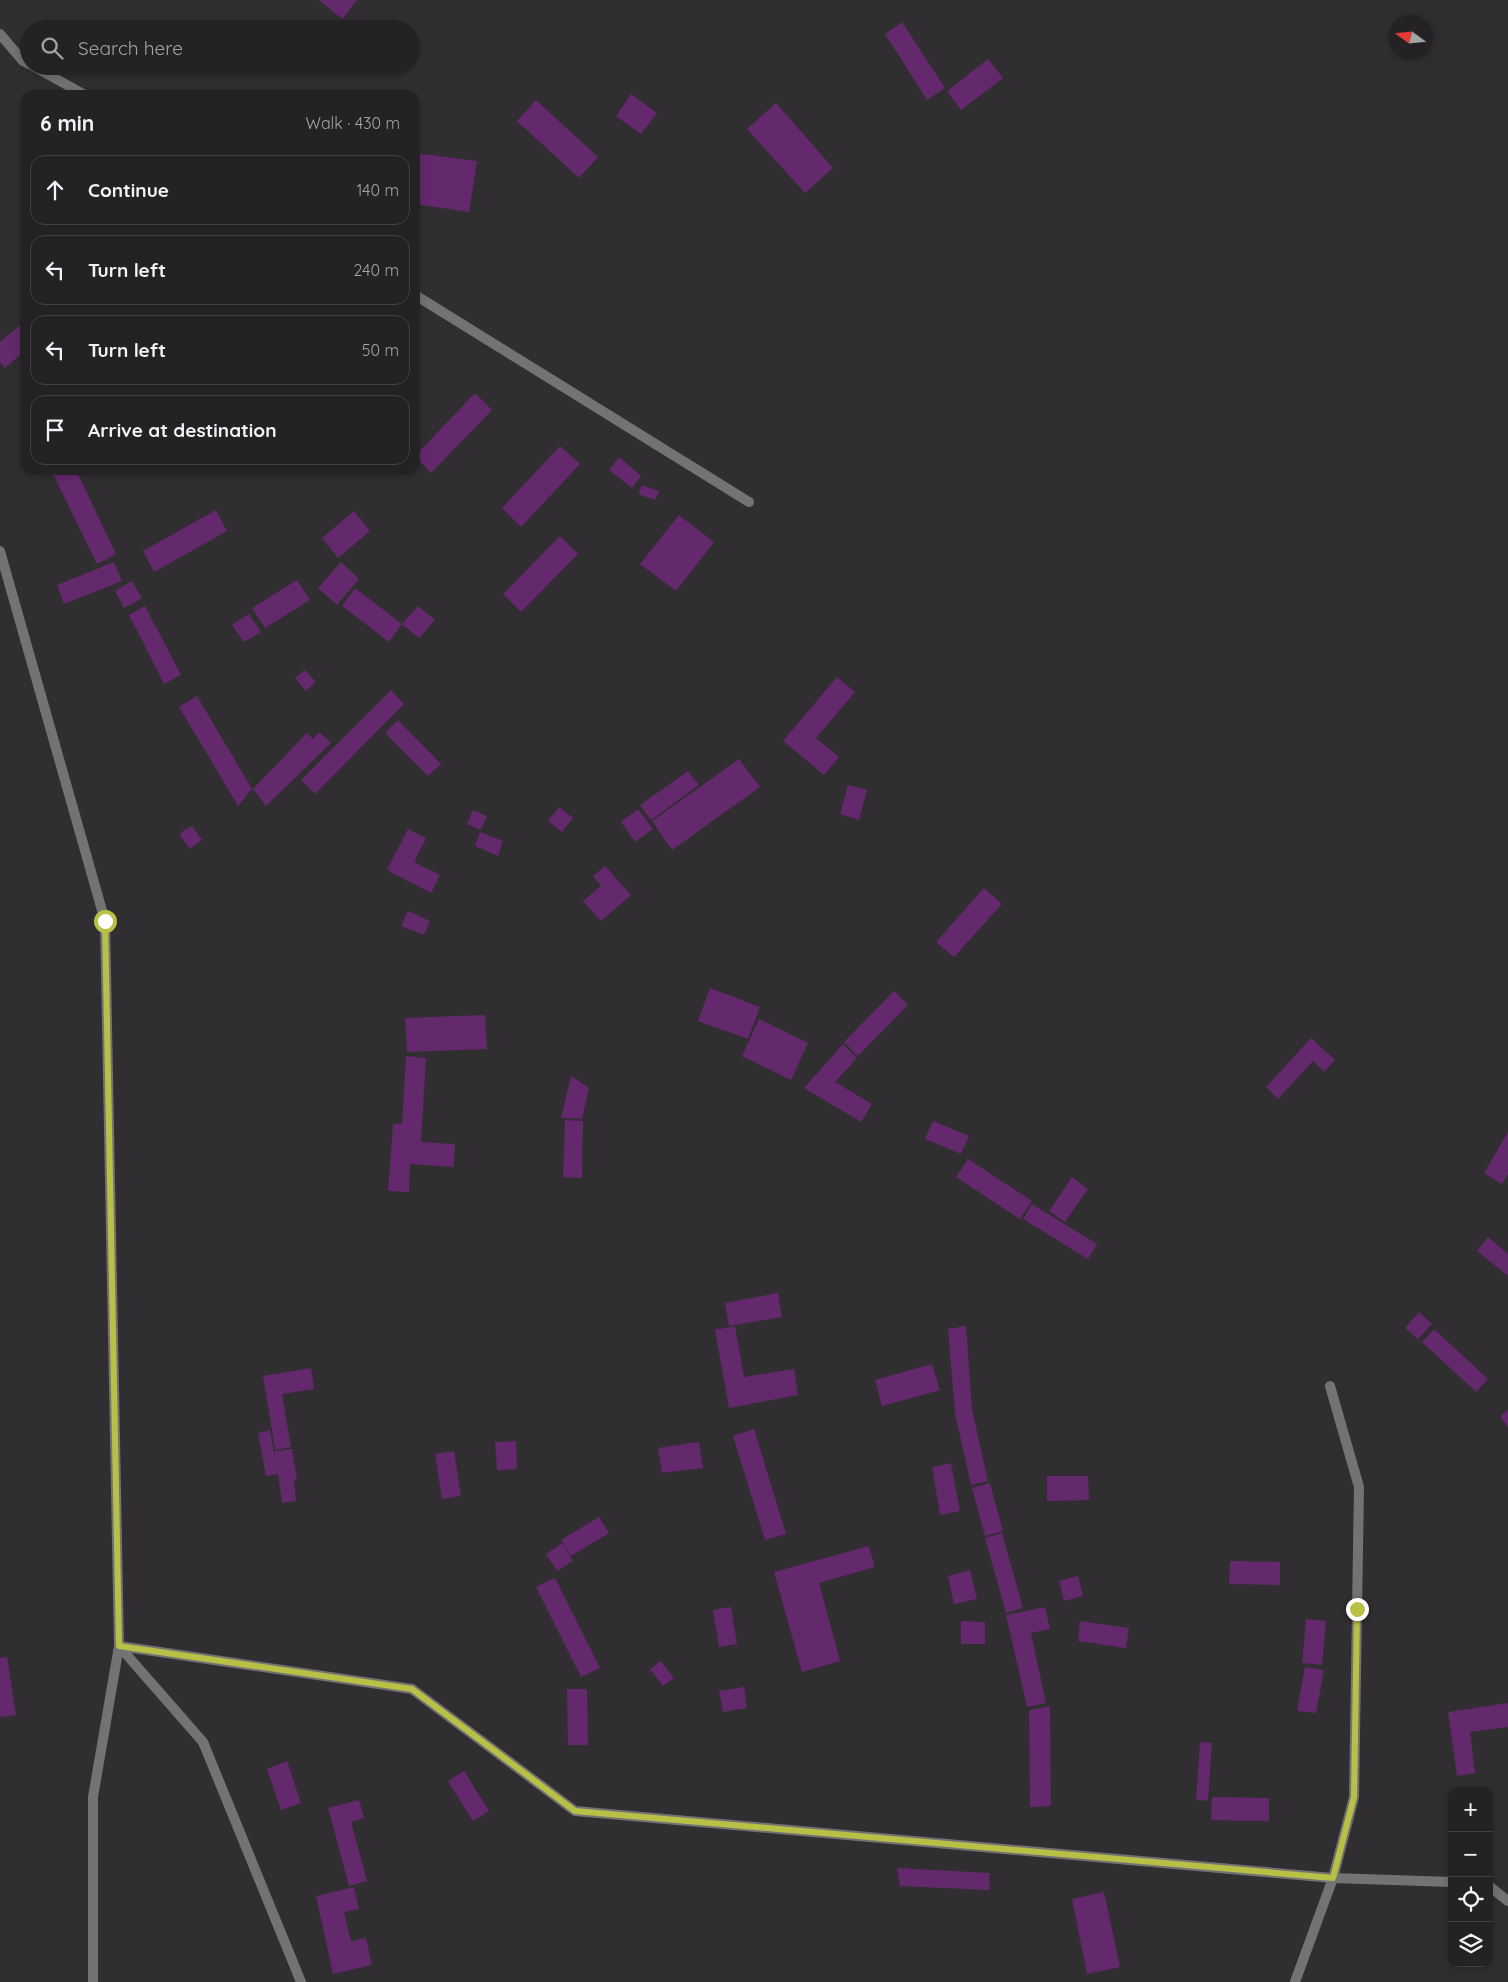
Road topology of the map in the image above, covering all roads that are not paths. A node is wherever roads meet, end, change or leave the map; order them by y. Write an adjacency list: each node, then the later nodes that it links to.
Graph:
1 (0, 34): 2 (street)
2 (20, 57)
3 (50, 75): 4 (street)
4 (76, 90)
5 (420, 298): 6 (street)
6 (748, 502)
7 (0, 551): 9 (street)
8 (1330, 1386): 10 (street)
9 (119, 1646): 10 (street); 14 (street); 15 (street)
10 (1333, 1878): 11 (street); 16 (street)
11 (1448, 1882)
12 (1493, 1889): 13 (street)
13 (1508, 1901)
14 (93, 1982)
15 (301, 1982)
16 (1295, 1982)

